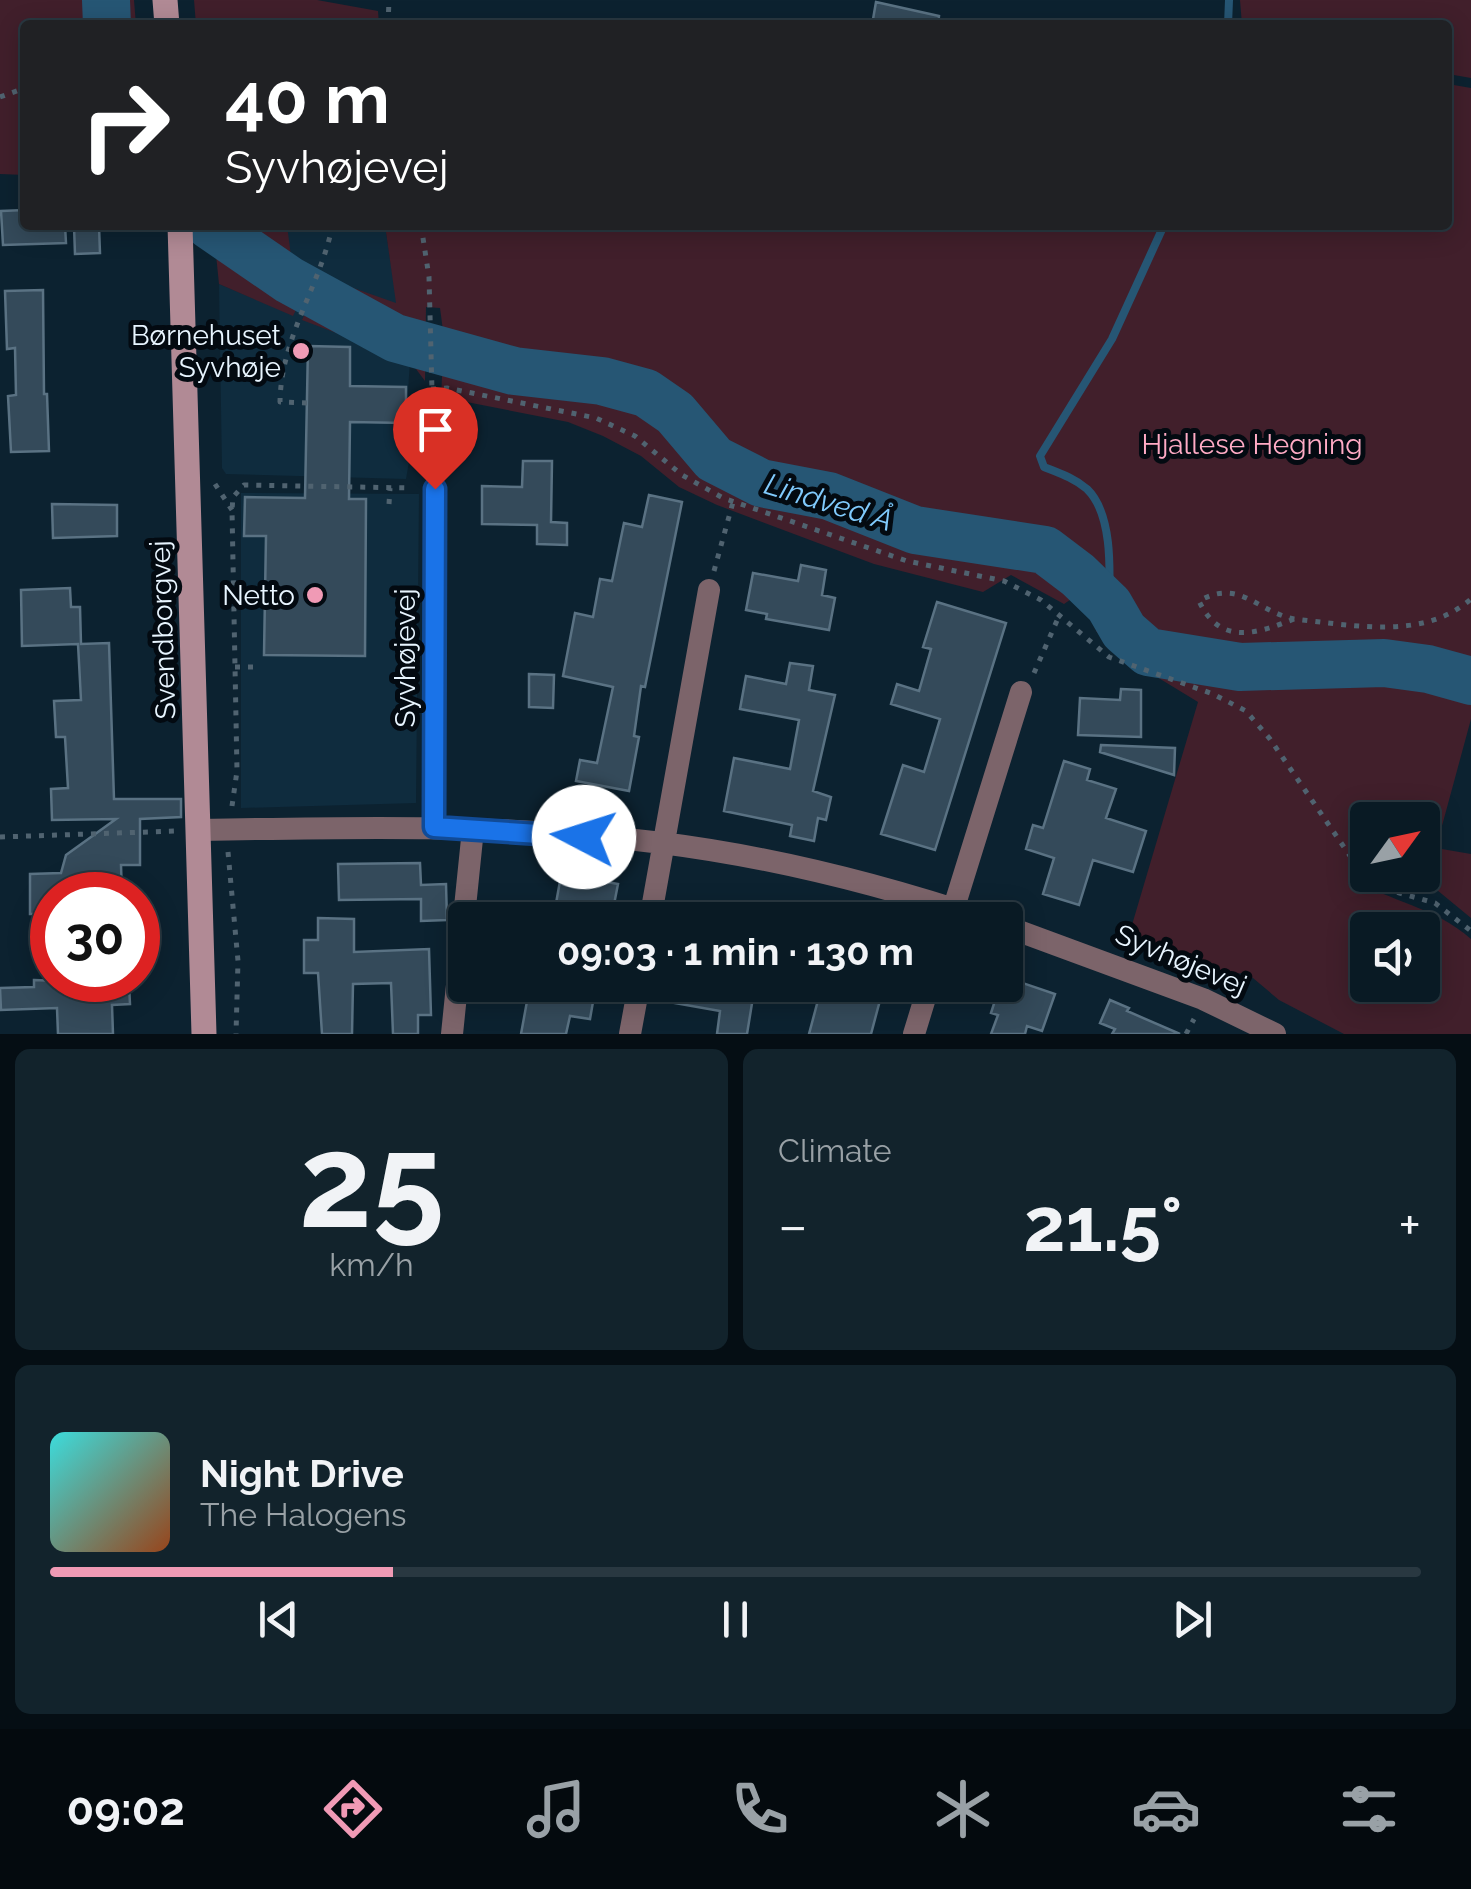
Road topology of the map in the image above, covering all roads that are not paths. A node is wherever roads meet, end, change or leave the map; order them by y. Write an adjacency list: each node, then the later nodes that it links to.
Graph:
1 (180, 230): 7 (main road, Svendborgvej)
2 (435, 489): 5 (street, Syvhøjevej)
3 (709, 590): 8 (street)
4 (1021, 692): 11 (street)
5 (434, 827): 6 (street); 7 (street)
6 (473, 829): 8 (street); 16 (street)
7 (199, 830): 15 (main road, Svendborgvej)
8 (663, 843): 9 (street); 10 (street)
9 (653, 902)
10 (914, 902)
11 (956, 902)
12 (1023, 933): 19 (street, Syvhøjevej)
13 (636, 1002): 17 (street)
14 (924, 1002): 18 (street)
15 (204, 1034)
16 (452, 1034)
17 (630, 1034)
18 (914, 1034)
19 (1275, 1034)

